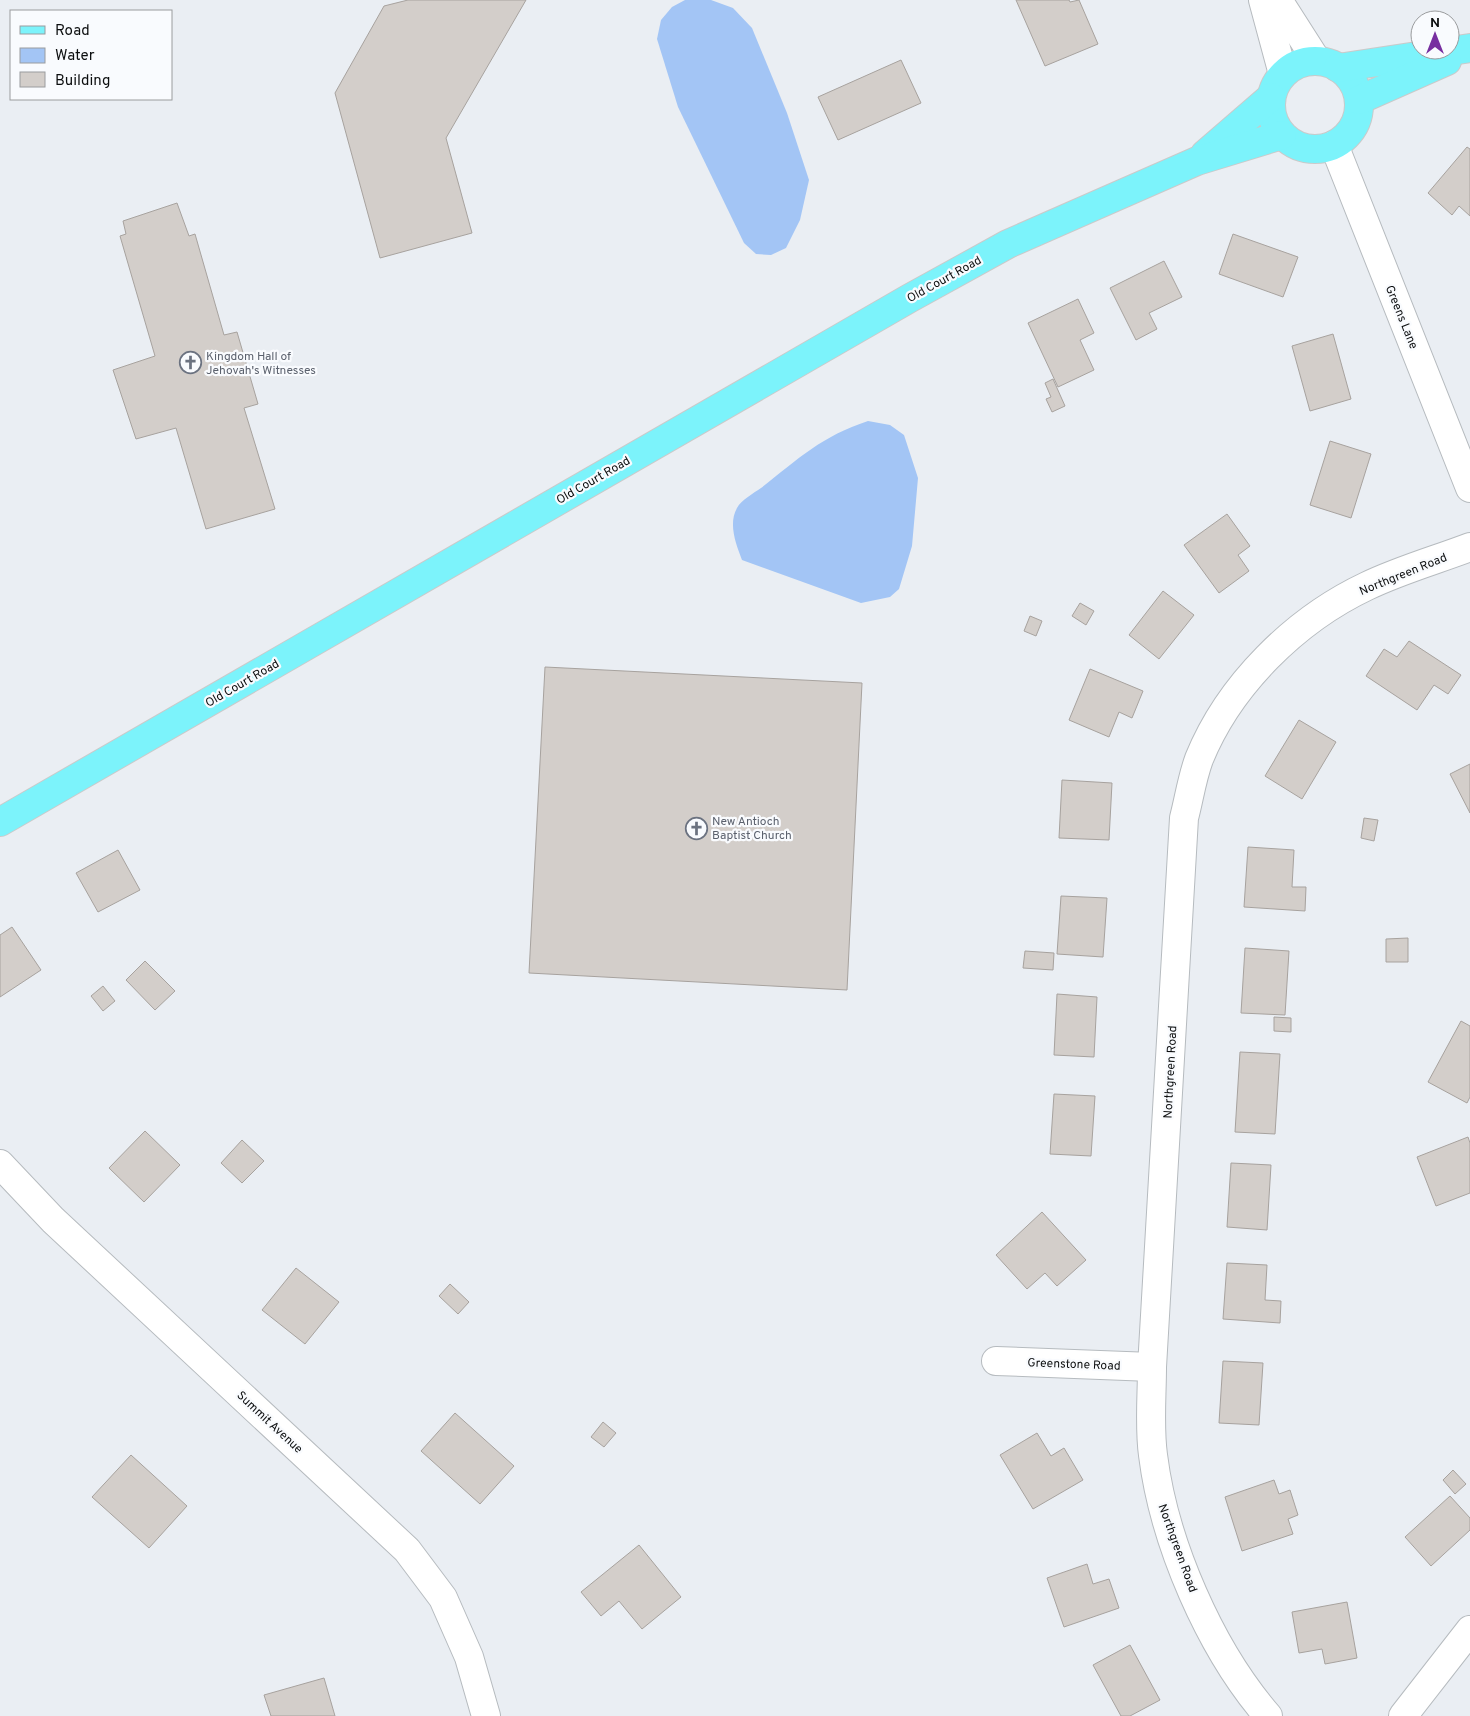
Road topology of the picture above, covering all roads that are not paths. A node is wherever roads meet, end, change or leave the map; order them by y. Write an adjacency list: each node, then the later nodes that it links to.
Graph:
1 (1263, 0): 5 (street)
2 (1278, 0): 4 (street)
3 (1470, 49): 4 (main road); 6 (main road)
4 (1328, 64): 5 (main road); 6 (main road)
5 (1277, 86): 7 (main road); 9 (main road, Old Court Road)
6 (1359, 100): 8 (main road)
7 (1282, 135): 8 (main road); 9 (main road, Old Court Road)
8 (1334, 145): 10 (street, Greens Lane)
9 (1197, 161): 12 (main road, Old Court Road)
10 (1470, 488)
11 (1470, 547): 15 (street, Northgreen Road)
12 (0, 822)
13 (0, 1164): 17 (street, Summit Avenue)
14 (996, 1362): 15 (street, Greenstone Road)
15 (1152, 1367): 18 (street, Northgreen Road)
16 (1470, 1630): 19 (street)
17 (486, 1716)
18 (1268, 1716)
19 (1403, 1716)

